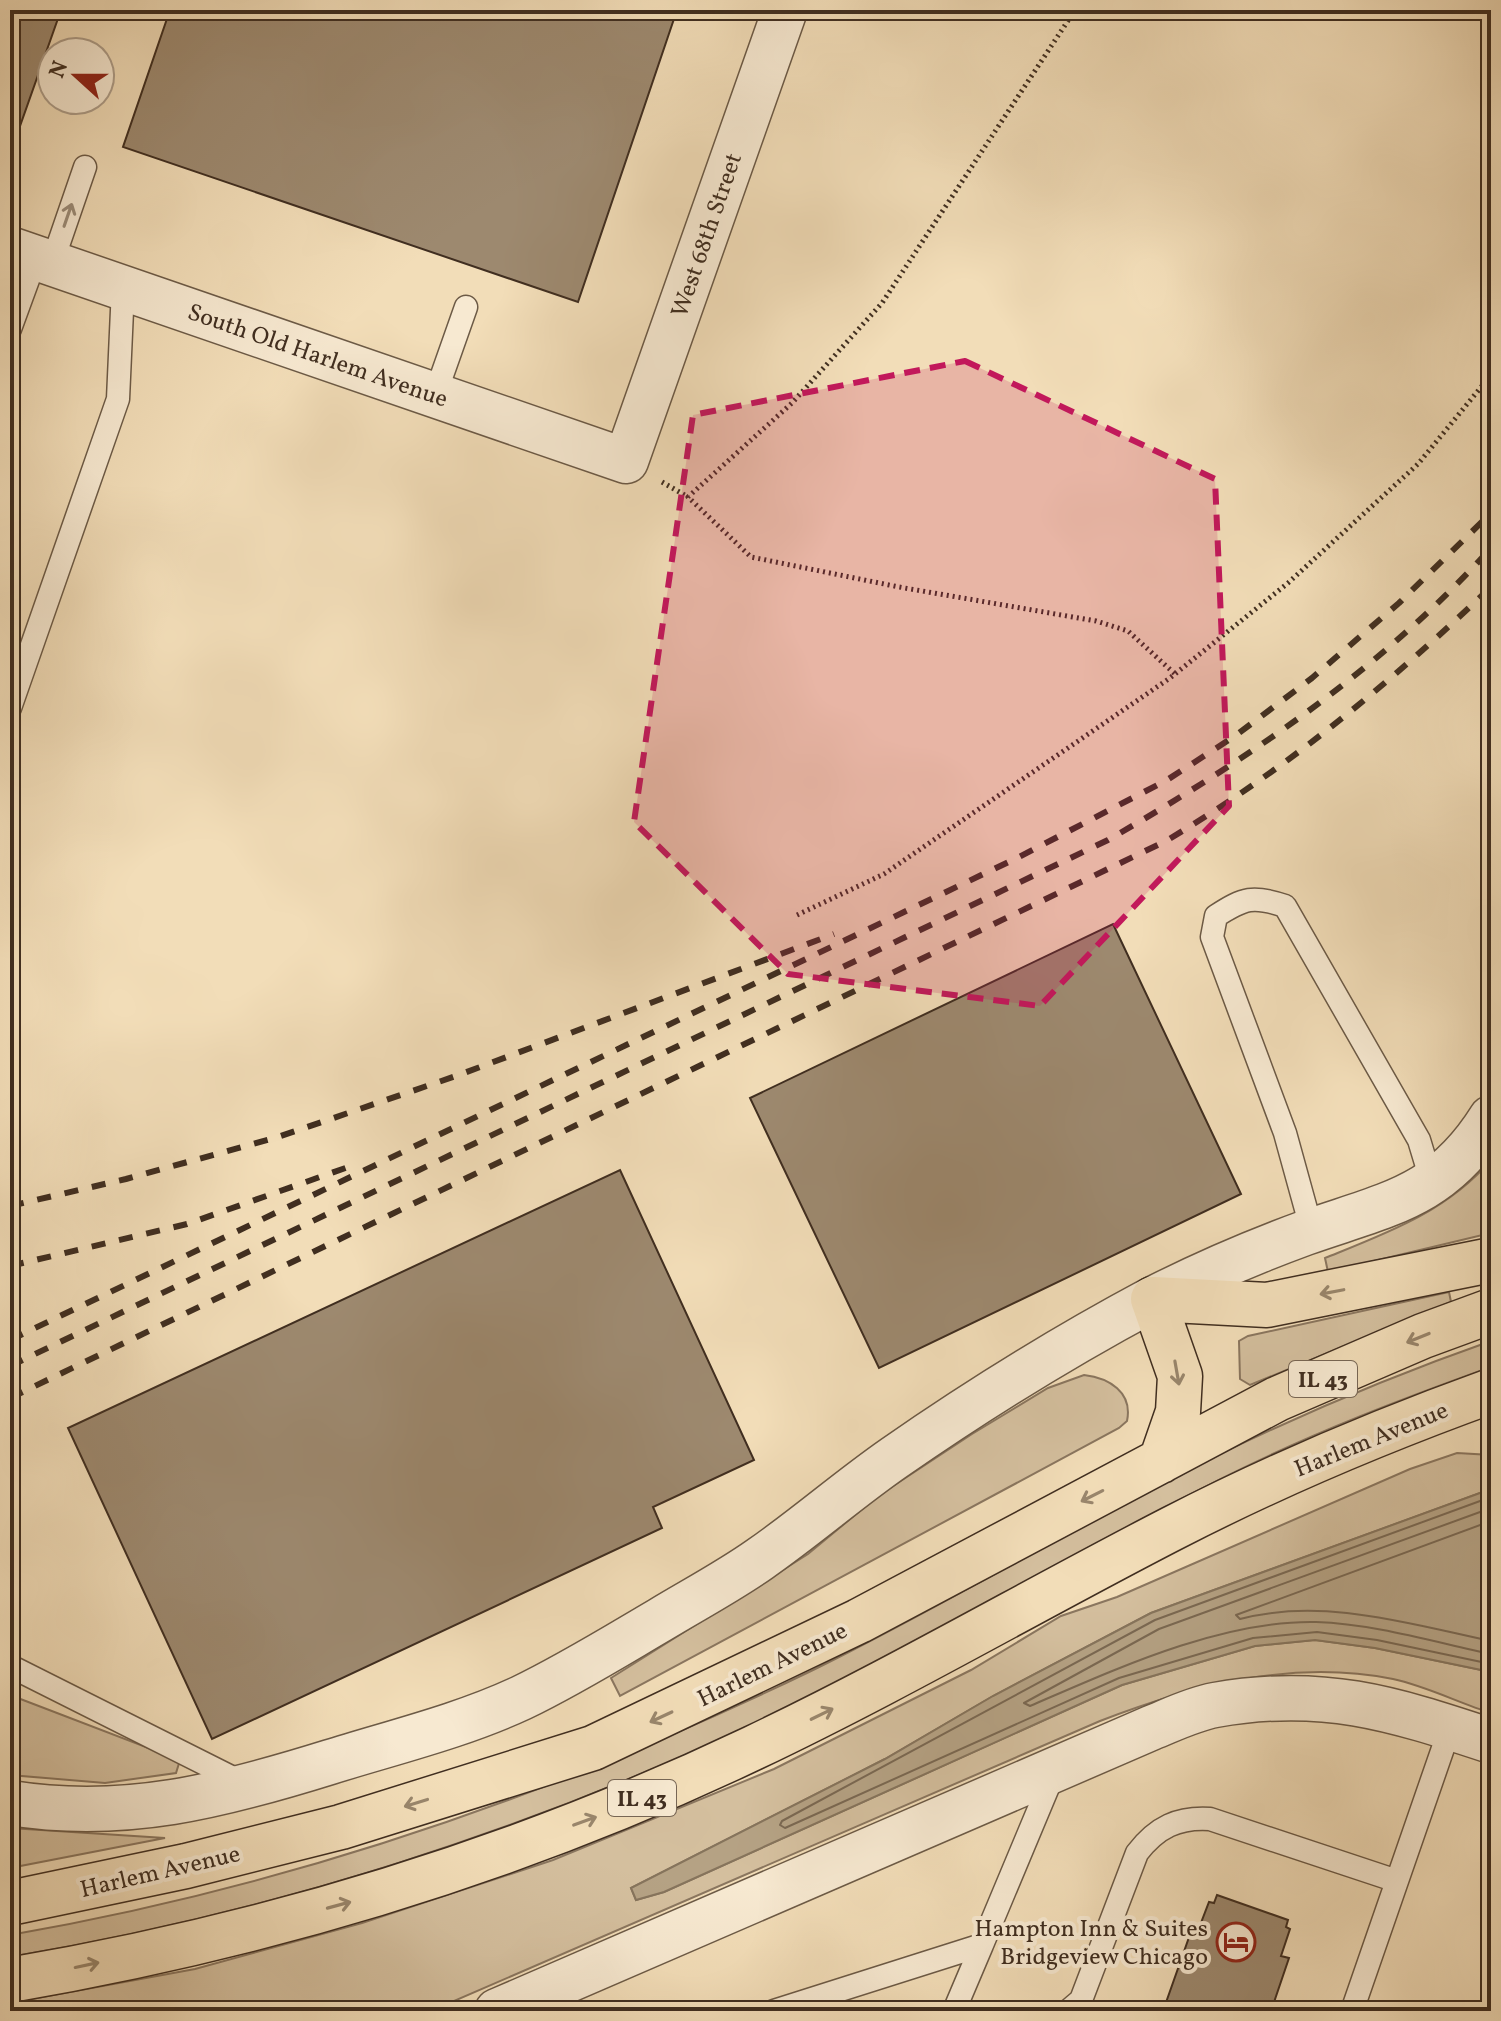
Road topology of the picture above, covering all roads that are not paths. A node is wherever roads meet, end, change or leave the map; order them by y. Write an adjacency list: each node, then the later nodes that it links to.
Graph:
1 (785, 10): 8 (street, West 68th Street)
2 (85, 167): 3 (lane, one-way to 2)
3 (32, 257): 4 (street, South Old Harlem Avenue); 6 (lane)
4 (123, 288): 7 (street, South Old Harlem Avenue); 9 (lane)
5 (466, 307): 7 (lane)
6 (10, 329)
7 (435, 395): 8 (street, South Old Harlem Avenue)
8 (626, 461)
9 (20, 646): 10 (lane)
10 (10, 708)
11 (1491, 1118): 12 (street)
12 (1432, 1183): 13 (street); 13 (lane)
13 (1312, 1231): 15 (street)
14 (1491, 1260): 15 (main road, one-way to 15)
15 (1153, 1299): 20 (main road, one-way to 20); 25 (street)
16 (1491, 1311): 20 (main road, Harlem Avenue / IL 43, one-way to 20)
17 (1491, 1391): 18 (main road, Harlem Avenue / IL 43)
18 (1449, 1406): 19 (main road); 30 (main road, Harlem Avenue / IL 43, one-way to 18)
19 (1491, 1417)
20 (1161, 1461): 28 (main road, Harlem Avenue / IL 43, one-way to 28)
21 (10, 1666): 25 (lane)
22 (1450, 1728): 23 (street); 24 (street); 27 (lane)
23 (1491, 1741)
24 (1054, 1773): 29 (lane); 31 (street)
25 (251, 1787): 26 (street)
26 (10, 1803)
27 (1397, 1881): 34 (lane); 35 (lane)
28 (10, 1903)
29 (982, 1945): 32 (lane); 33 (lane)
30 (10, 1980)
31 (497, 2011)
32 (774, 2011)
33 (954, 2011)
34 (1068, 2011)
35 (1352, 2011)

